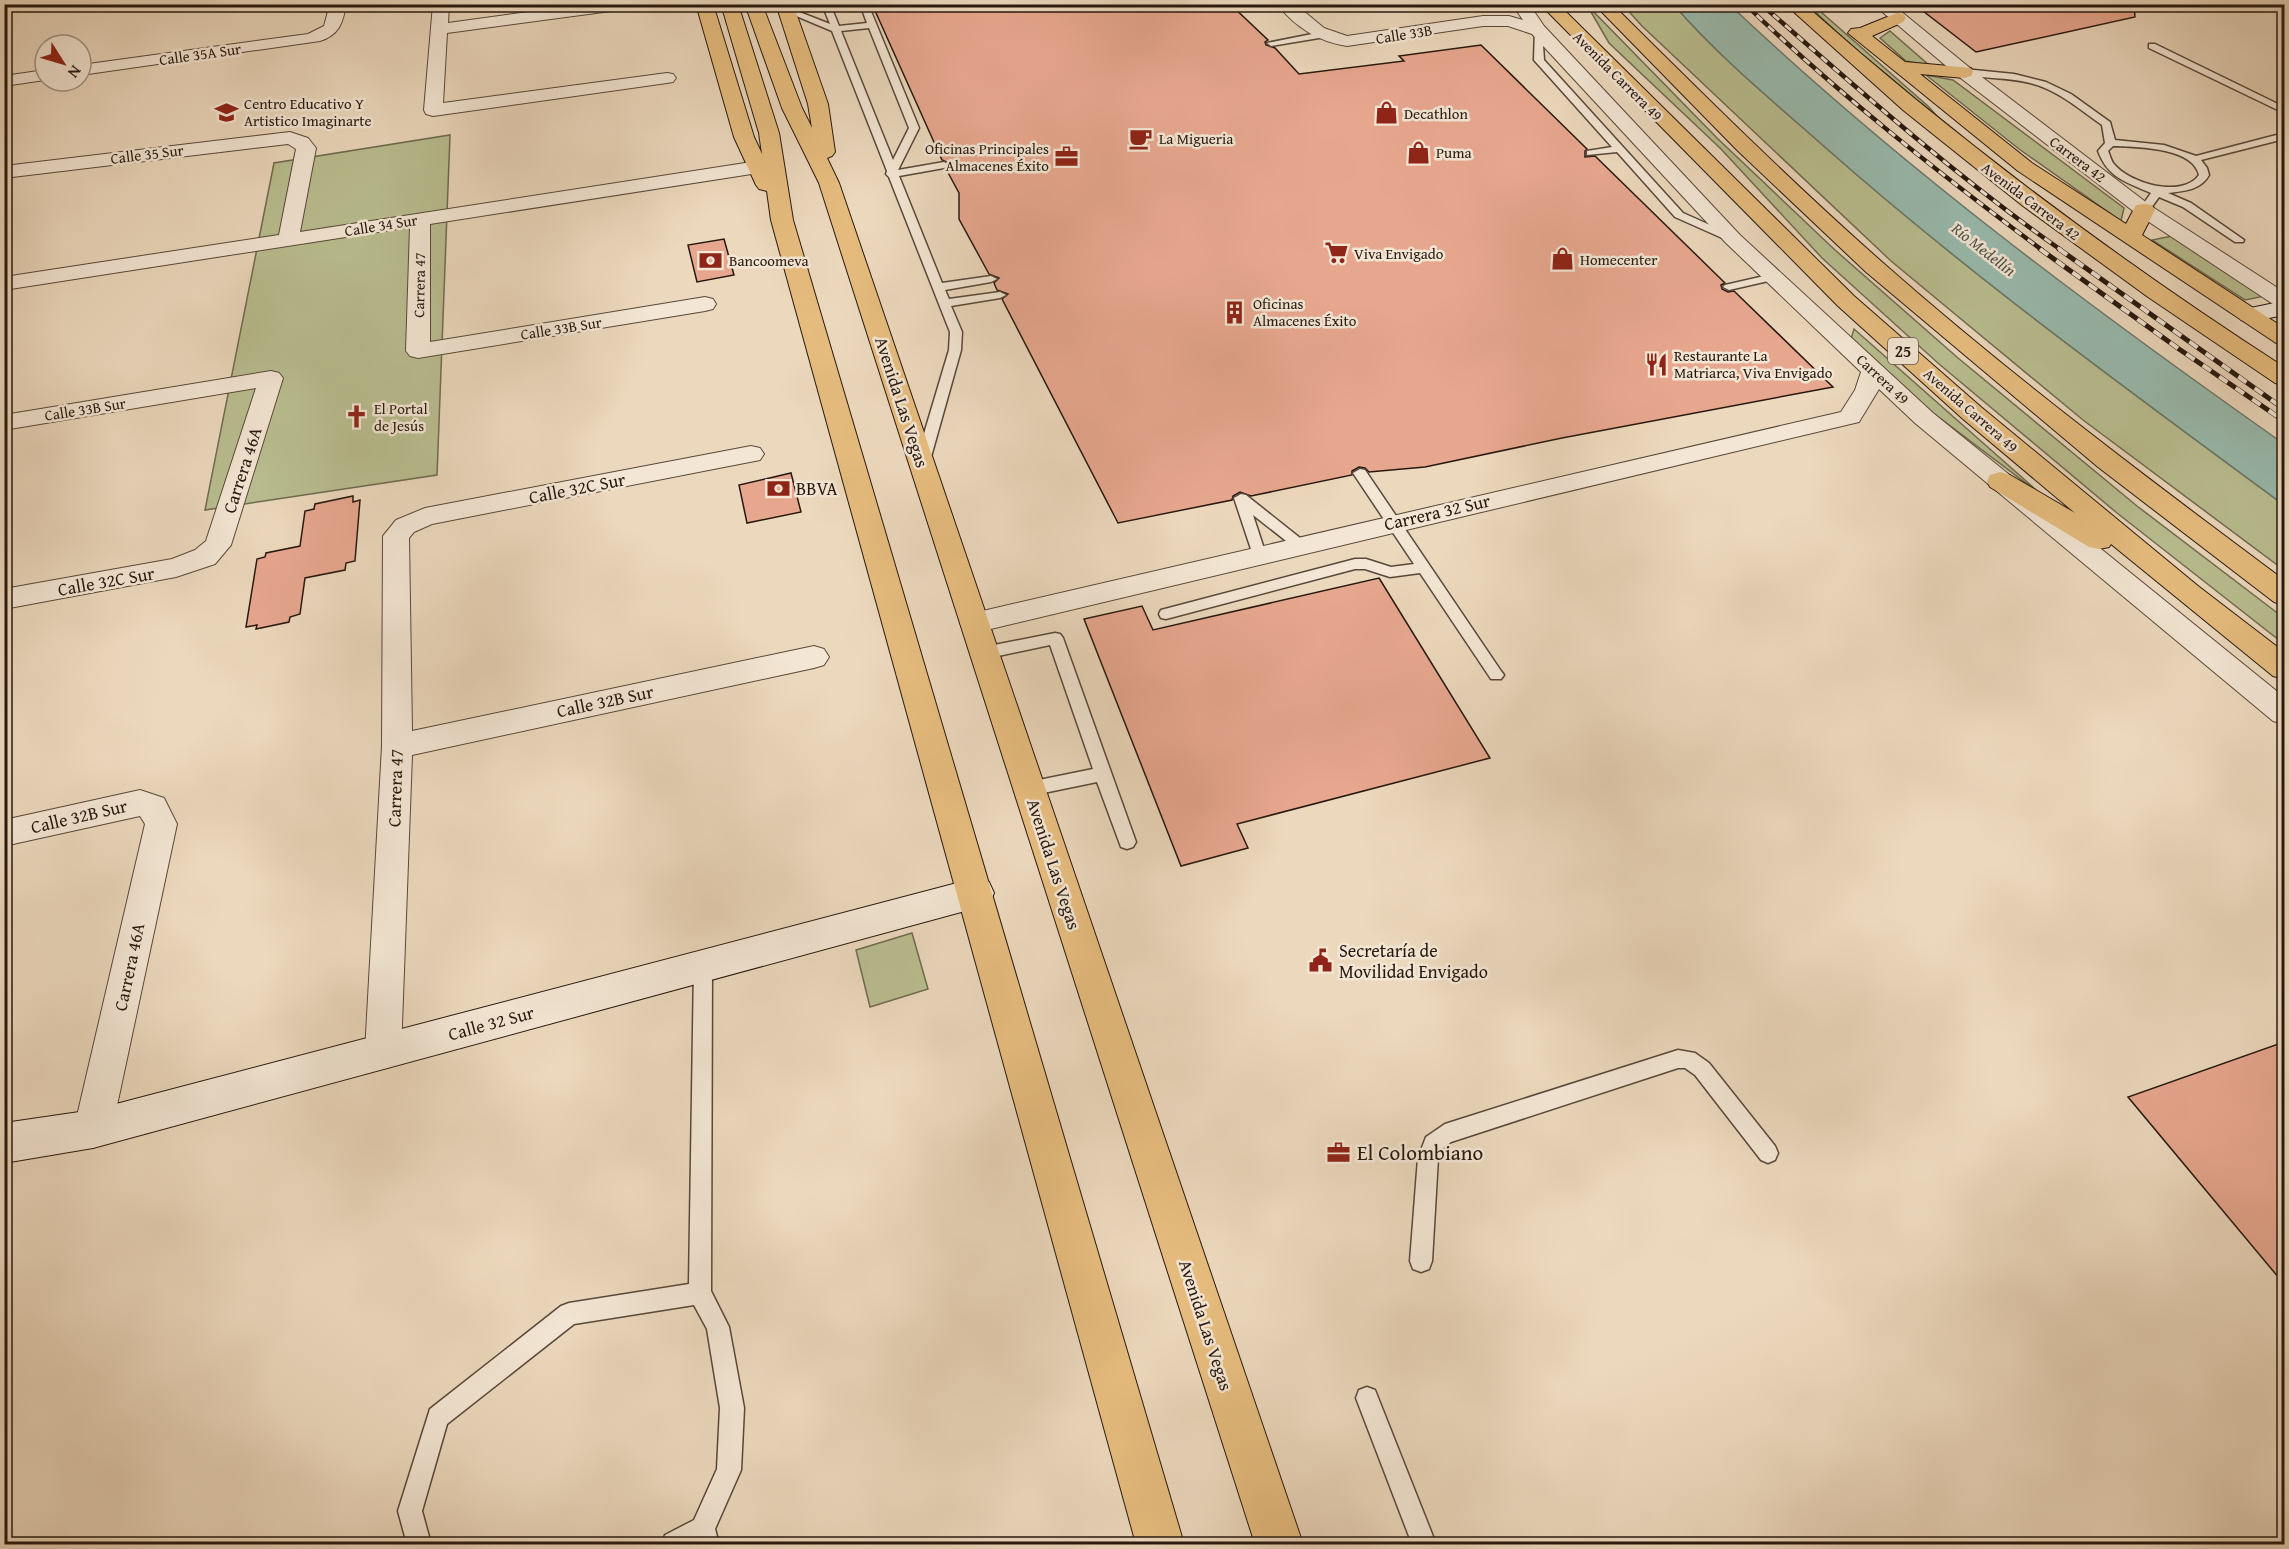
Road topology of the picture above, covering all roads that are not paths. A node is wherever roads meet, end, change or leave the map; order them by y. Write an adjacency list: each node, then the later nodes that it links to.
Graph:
1 (29, 4): 16 (street)
2 (338, 4): 30 (street, Calle 35A Sur)
3 (441, 4): 21 (street)
4 (626, 4): 21 (street)
5 (704, 4): 44 (main road)
6 (729, 4): 52 (main road)
7 (753, 4): 48 (main road, Avenida Las Vegas)
8 (826, 4): 22 (lane)
9 (864, 4): 20 (lane)
10 (1285, 4): 24 (street)
11 (1520, 4): 23 (street, Carrera 49)
12 (1548, 4): 28 (main road, Avenida Carrera 49 / 25)
13 (1793, 4): 73 (main road, Avenida Carrera 42)
14 (1881, 4): 18 (street, Carrera 42)
15 (785, 7): 22 (lane); 48 (main road, Avenida Las Vegas)
16 (4, 8)
17 (1592, 10): 28 (main road); 86 (main road, 25)
18 (1897, 18): 25 (main road); 31 (street, Carrera 42)
19 (1843, 20): 25 (main road, Avenida Carrera 42)
20 (872, 25): 22 (lane); 47 (lane)
21 (438, 29): 33 (street)
22 (834, 29): 47 (lane)
23 (1538, 30): 24 (street, Calle 33B); 38 (lane); 54 (street, Carrera 49)
24 (1322, 35): 26 (lane)
25 (1860, 35): 29 (main road, Avenida Carrera 42)
26 (1271, 43)
27 (2152, 46): 35 (lane)
28 (1596, 55): 85 (main road, Avenida Carrera 49 / 25)
29 (1899, 67): 31 (main road); 45 (main road, Avenida Carrera 42)
30 (93, 68)
31 (1964, 72): 37 (lane); 50 (street, Carrera 42)
32 (33, 77): 34 (street)
33 (667, 78)
34 (4, 81)
35 (2284, 110)
36 (2284, 136): 41 (lane)
37 (2110, 143): 41 (lane); 49 (lane)
38 (1620, 149): 39 (lane); 40 (lane)
39 (1591, 153)
40 (1628, 158): 42 (lane); 54 (lane)
41 (2195, 159): 49 (lane)
42 (1600, 162)
43 (944, 165): 47 (lane)
44 (758, 167): 51 (street, Calle 34 Sur); 52 (main road)
45 (2025, 167): 53 (main road, Avenida Carrera 42); 70 (main road)
46 (4, 172): 55 (street, Calle 35 Sur)
47 (891, 174): 61 (lane)
48 (829, 183): 76 (main road, Avenida Las Vegas)
49 (2158, 191): 50 (lane); 56 (lane)
50 (2144, 210): 53 (main road); 63 (street, Carrera 42)
51 (420, 219): 55 (street, Calle 34 Sur); 69 (street, Carrera 47)
52 (782, 220): 100 (main road)
53 (2130, 237): 67 (main road, Avenida Carrera 42)
54 (1733, 239): 57 (street, Carrera 49)
55 (288, 240): 59 (street, Calle 34 Sur)
56 (2240, 240)
57 (1773, 277): 60 (lane); 71 (street, Carrera 49)
58 (991, 279): 61 (lane)
59 (4, 284)
60 (1729, 286)
61 (939, 287): 64 (lane)
62 (1000, 295): 64 (lane)
63 (2284, 301)
64 (946, 303): 76 (lane)
65 (705, 304): 69 (street, Calle 33B Sur)
66 (2284, 308): 67 (street)
67 (2249, 315): 68 (main road, Avenida Carrera 42)
68 (2284, 338)
69 (418, 351)
70 (2284, 362)
71 (1873, 370): 78 (street, Carrera 49); 79 (street, Carrera 32 Sur)
72 (272, 378): 74 (street, Calle 33B Sur); 83 (street, Carrera 46A)
73 (2284, 378)
74 (4, 423)
75 (751, 454): 80 (street, Calle 32C Sur)
76 (922, 464): 89 (main road, Avenida Las Vegas)
77 (1360, 473): 79 (lane)
78 (2000, 481): 85 (main road); 93 (street, Carrera 49)
79 (1393, 522): 81 (street, Carrera 32 Sur); 84 (lane)
80 (405, 526): 94 (street, Carrera 47)
81 (1300, 544): 82 (street, Carrera 32 Sur); 82 (lane)
82 (1259, 555): 89 (street, Carrera 32 Sur)
83 (205, 557): 87 (street, Calle 32C Sur)
84 (1424, 568): 88 (lane); 92 (lane)
85 (2188, 593): 91 (main road, Avenida Carrera 49 / 25)
86 (2284, 595)
87 (4, 598)
88 (1166, 614)
89 (979, 638): 95 (lane); 96 (main road, Avenida Las Vegas)
90 (814, 657): 94 (street, Calle 32B Sur)
91 (2284, 668)
92 (1496, 675)
93 (2284, 713)
94 (397, 746): 102 (street, Carrera 47)
95 (1103, 774): 96 (lane); 99 (lane)
96 (1029, 789): 113 (main road, Avenida Las Vegas)
97 (153, 807): 98 (street, Calle 32B Sur); 103 (street, Carrera 46A)
98 (4, 833)
99 (1127, 842)
100 (976, 893): 101 (street, Calle 32 Sur); 112 (main road)
101 (703, 966): 102 (street, Calle 32 Sur); 107 (lane)
102 (383, 1052): 103 (street, Calle 32 Sur)
103 (93, 1129): 104 (street, Calle 32 Sur)
104 (4, 1143)
105 (1768, 1153): 106 (lane)
106 (1421, 1261)
107 (700, 1293): 109 (lane); 110 (lane)
108 (1367, 1398): 114 (lane)
109 (705, 1537): 111 (lane)
110 (419, 1545)
111 (674, 1545)
112 (1160, 1545)
113 (1279, 1545)
114 (1424, 1545)

